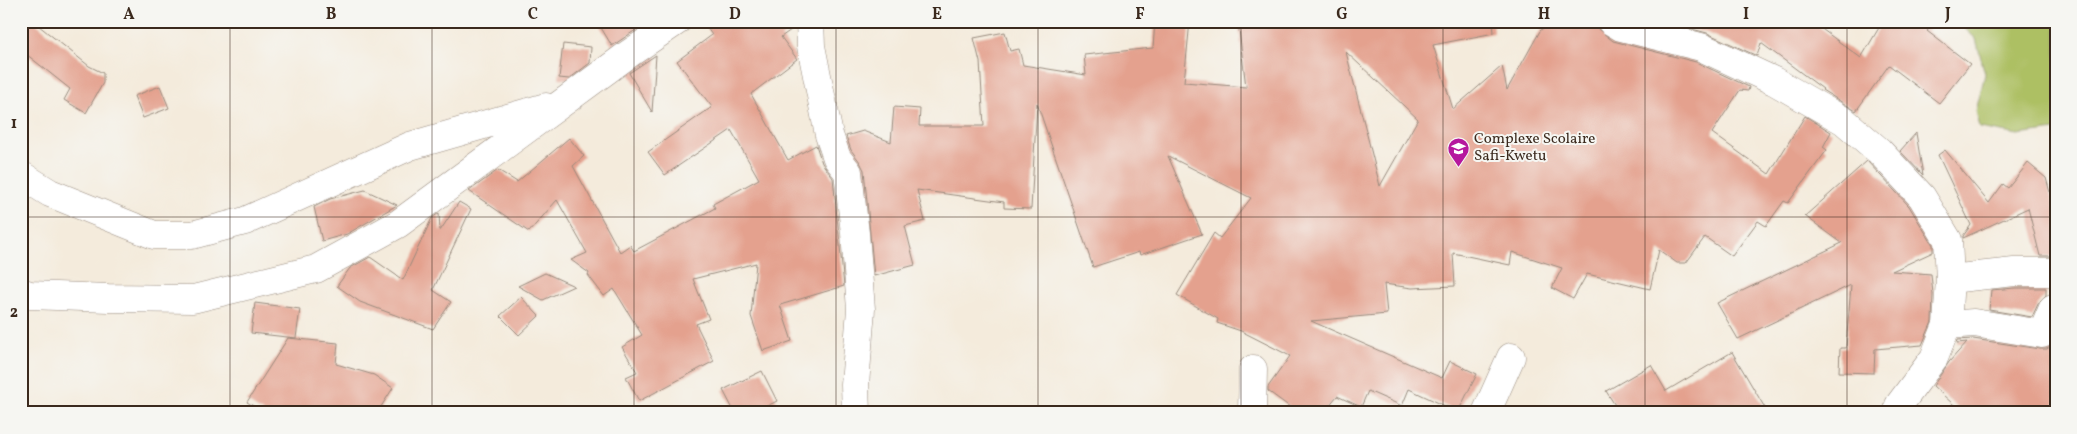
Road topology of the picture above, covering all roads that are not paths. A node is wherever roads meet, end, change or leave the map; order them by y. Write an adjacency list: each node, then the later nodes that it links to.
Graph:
1 (677, 21): 4 (street)
2 (810, 21): 14 (street)
3 (1611, 21): 7 (street)
4 (564, 102): 5 (street); 8 (street)
5 (21, 175)
6 (2056, 272): 7 (street)
7 (1950, 279): 10 (street)
8 (21, 292)
9 (2056, 307): 10 (street)
10 (1947, 325): 13 (street)
11 (1511, 357): 16 (street)
12 (1253, 369): 15 (street)
13 (1900, 405)
14 (856, 413)
15 (1252, 413)
16 (1486, 413)

